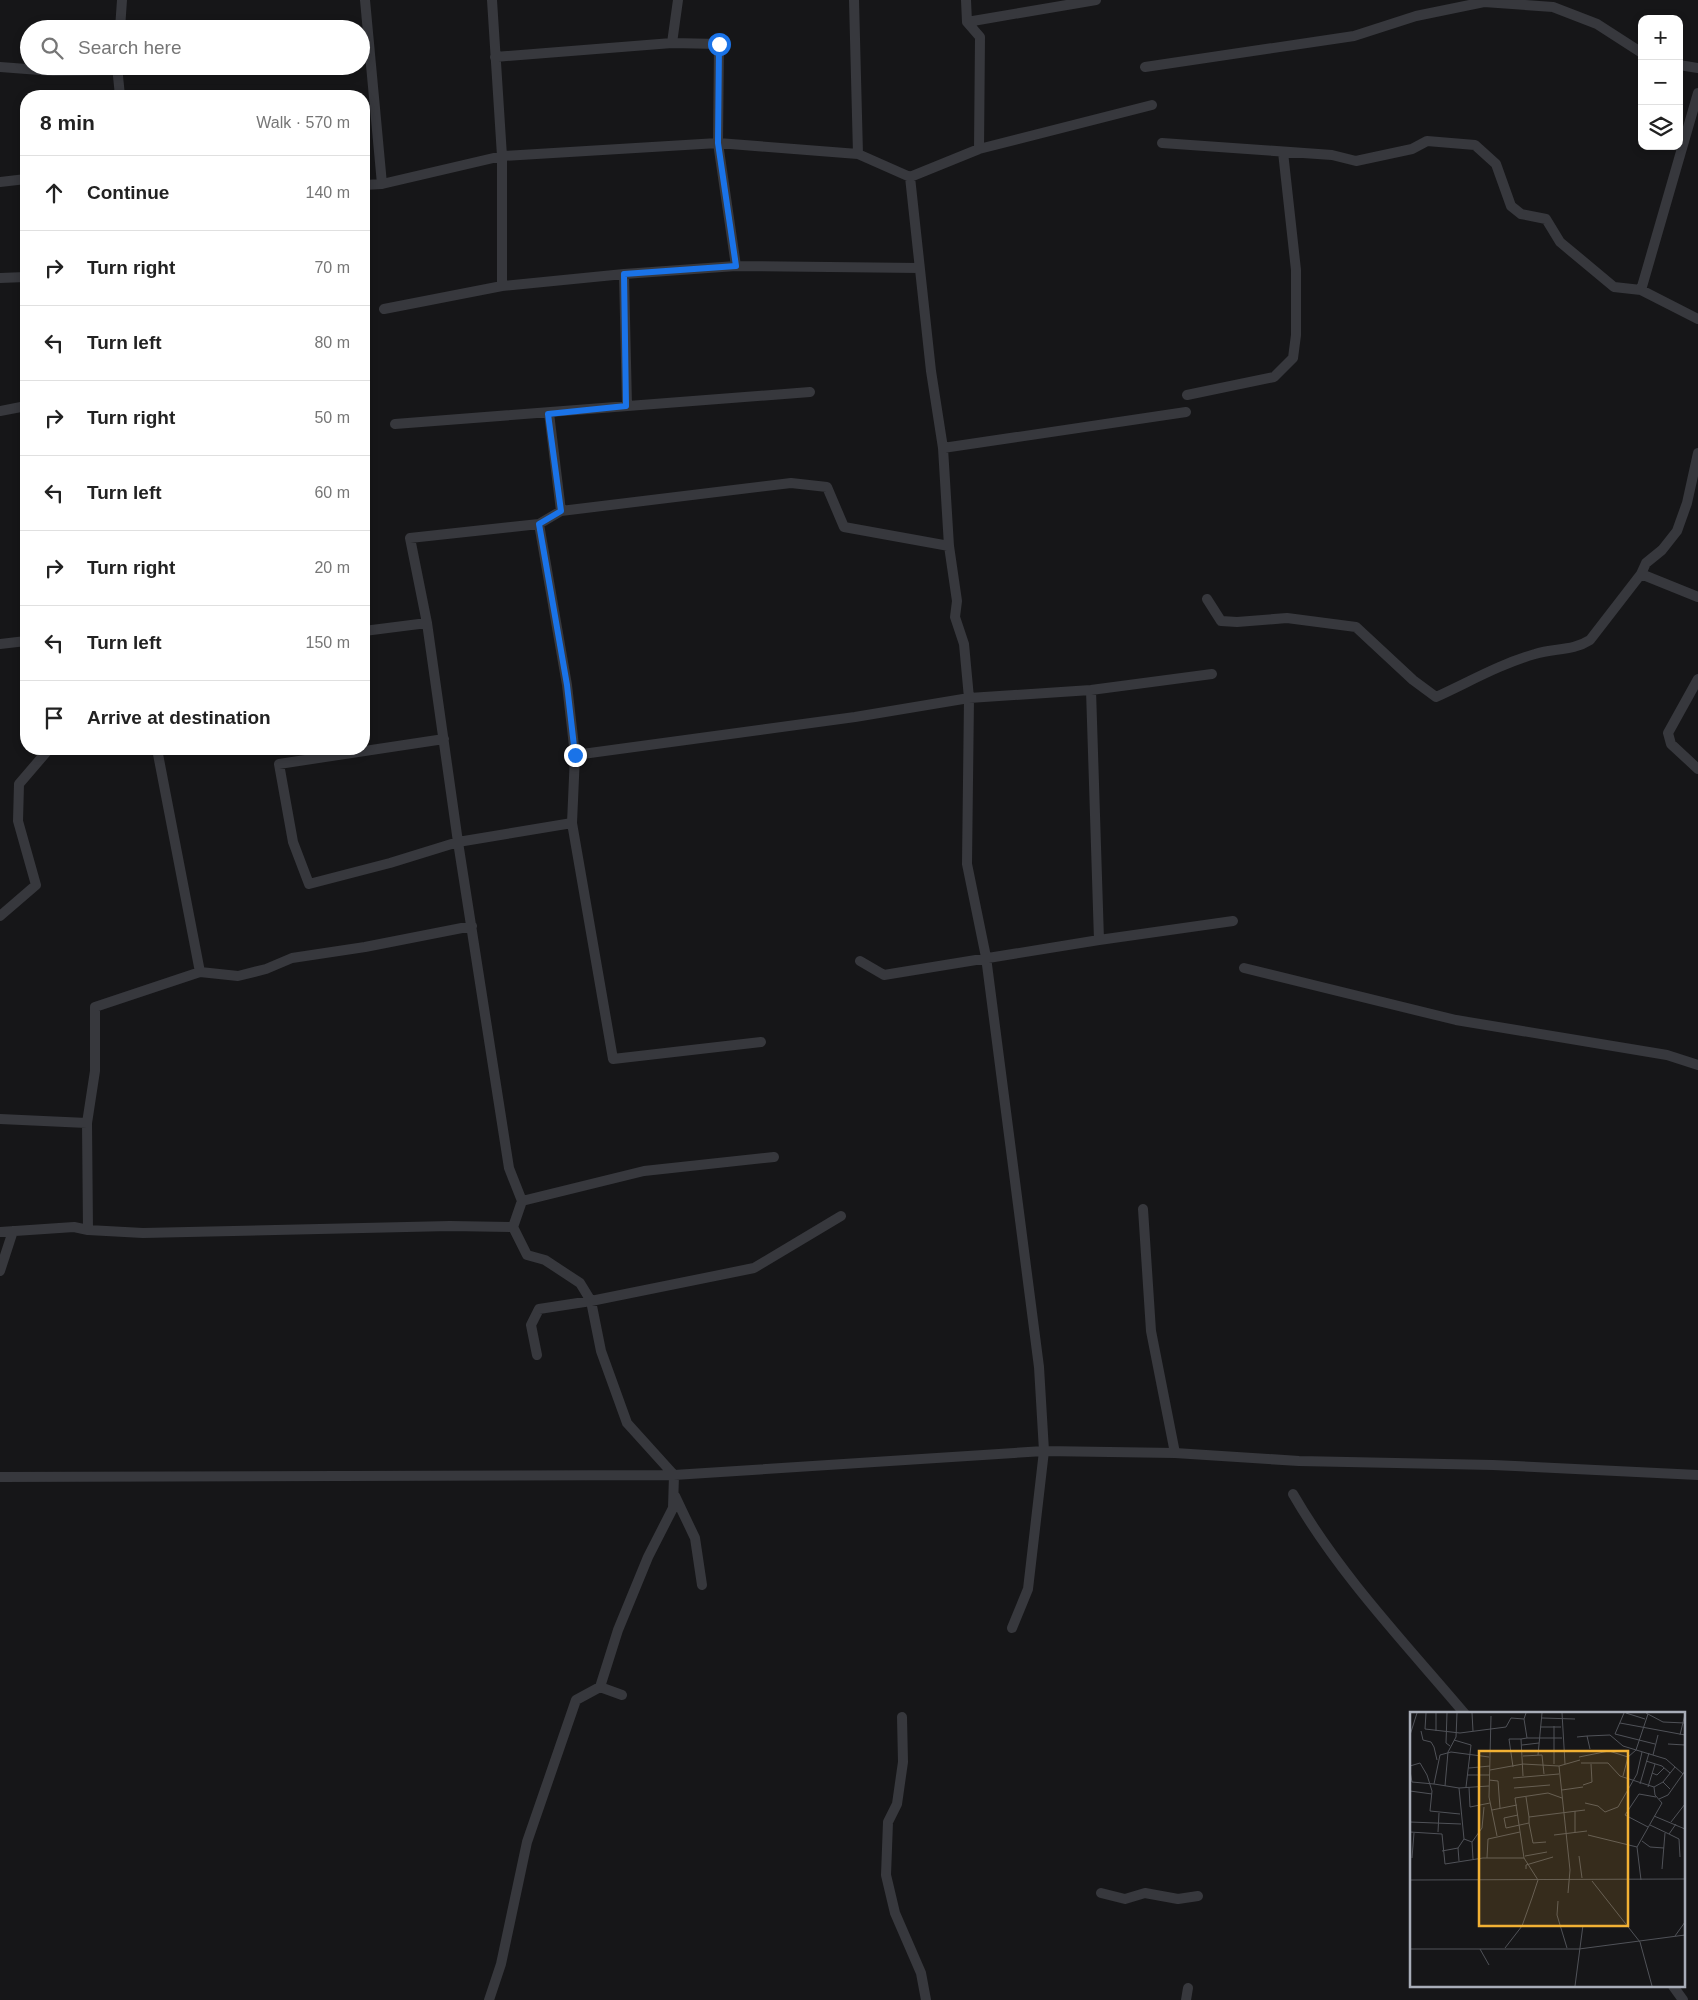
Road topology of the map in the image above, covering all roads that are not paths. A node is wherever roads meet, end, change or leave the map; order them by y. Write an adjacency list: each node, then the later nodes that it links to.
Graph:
1 (122, 0): 9 (street)
2 (365, 0): 10 (street)
3 (492, 0): 15 (street)
4 (678, 0): 12 (street)
5 (854, 0): 29 (street)
6 (966, 0): 11 (street)
7 (1096, 0): 11 (street)
8 (1553, 3): 13 (street); 18 (street)
9 (121, 20)
10 (367, 20)
11 (967, 22): 27 (street)
12 (672, 43): 15 (street); 25 (street)
13 (1638, 50)
14 (370, 54): 34 (street)
15 (496, 57): 30 (street)
16 (1683, 66): 19 (street)
17 (0, 67): 20 (street)
18 (1145, 67)
19 (1698, 68)
20 (20, 69)
21 (118, 75): 22 (street)
22 (119, 90)
23 (1698, 93): 42 (street)
24 (1152, 105): 27 (street)
25 (718, 143): 29 (street); 30 (street); 36 (street)
26 (1162, 143): 28 (street)
27 (979, 149): 31 (street)
28 (1283, 152): 42 (street); 46 (street)
29 (858, 154): 31 (street)
30 (502, 156): 34 (street); 41 (street)
31 (910, 176): 37 (street)
32 (20, 180): 33 (street)
33 (0, 182)
34 (382, 184): 35 (street)
35 (370, 185)
36 (736, 266): 37 (street); 38 (street)
37 (919, 268): 53 (street)
38 (624, 274): 41 (street); 47 (street)
39 (20, 277): 40 (street)
40 (0, 278)
41 (502, 286): 43 (street)
42 (1641, 290): 44 (street)
43 (384, 309)
44 (1698, 319)
45 (810, 392): 47 (street)
46 (1187, 395)
47 (626, 406): 51 (street)
48 (20, 407): 49 (street)
49 (0, 411)
50 (1186, 412): 53 (street)
51 (548, 414): 52 (street); 55 (street)
52 (395, 424)
53 (943, 448): 57 (street)
54 (1698, 453): 58 (street)
55 (561, 511): 56 (street); 57 (street)
56 (539, 524): 61 (street); 74 (street)
57 (949, 546): 68 (street)
58 (1642, 574): 59 (street); 60 (street)
59 (1698, 598)
60 (1207, 599)
61 (427, 623): 62 (street); 69 (street)
62 (370, 630)
63 (20, 642): 64 (street)
64 (0, 644)
65 (1212, 674): 67 (street)
66 (1698, 679): 75 (street)
67 (1091, 690): 68 (street); 81 (street)
68 (969, 698): 74 (street); 82 (street)
69 (444, 739): 70 (street); 77 (street)
70 (370, 750)
71 (45, 755): 78 (street)
72 (158, 755): 85 (street)
73 (338, 755): 77 (street)
74 (575, 755): 76 (street)
75 (1698, 769)
76 (572, 823): 77 (street); 86 (street)
77 (458, 842): 80 (street)
78 (0, 916)
79 (1233, 921): 81 (street)
80 (472, 926): 85 (street); 91 (street)
81 (1099, 940): 82 (street)
82 (986, 957): 83 (street); 101 (street)
83 (860, 961)
84 (1244, 968): 87 (street)
85 (200, 972): 89 (street)
86 (761, 1042)
87 (1698, 1064)
88 (0, 1119): 89 (street)
89 (87, 1123): 95 (street)
90 (774, 1156): 91 (street)
91 (522, 1201): 94 (street)
92 (1143, 1208): 102 (street)
93 (840, 1216): 99 (street)
94 (512, 1227): 95 (street); 99 (street)
95 (88, 1230): 96 (street)
96 (13, 1231): 97 (street); 98 (street)
97 (0, 1232)
98 (0, 1271)
99 (591, 1301): 100 (street); 104 (street)
100 (537, 1355)
101 (1044, 1451): 102 (street); 104 (street); 109 (street)
102 (1174, 1453): 103 (street)
103 (1698, 1474)
104 (674, 1475): 105 (street); 106 (street)
105 (0, 1477)
106 (673, 1493): 108 (street); 110 (street)
107 (1293, 1494): 112 (street)
108 (702, 1585)
109 (1012, 1628)
110 (600, 1687): 111 (street); 118 (street)
111 (622, 1695)
112 (1463, 1712)
113 (902, 1717): 119 (street)
114 (1101, 1893): 115 (street)
115 (1198, 1896)
116 (1188, 1988): 120 (street)
117 (1674, 1988): 121 (street)
118 (489, 2000)
119 (926, 2000)
120 (1186, 2000)
121 (1683, 2000)

